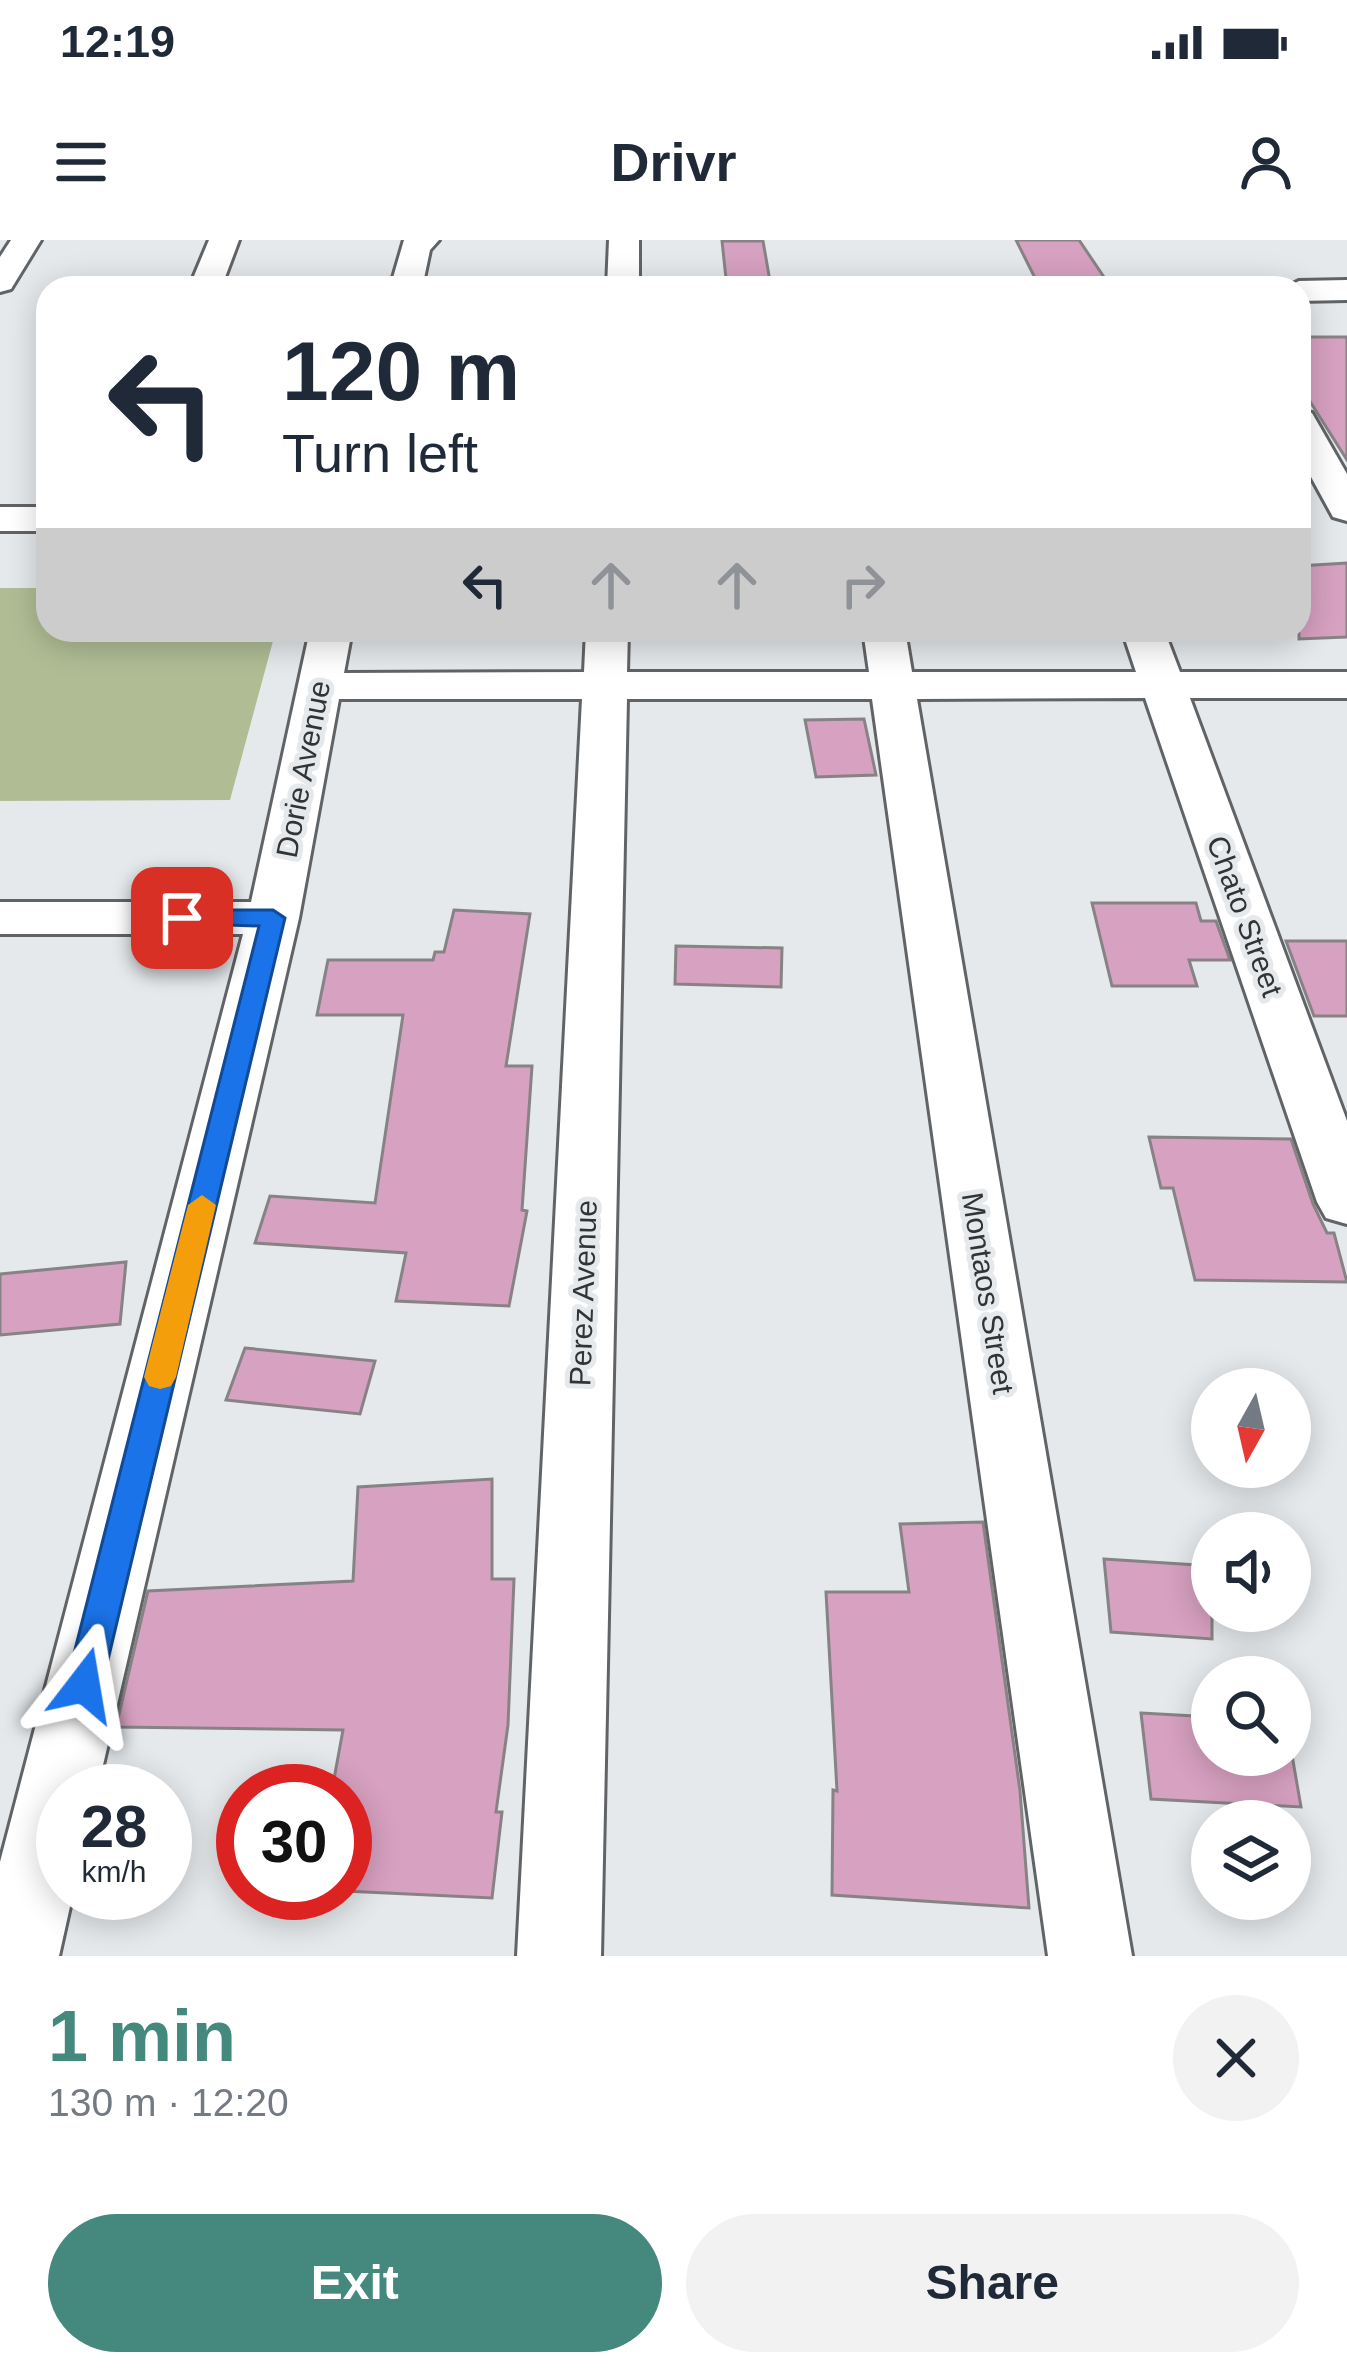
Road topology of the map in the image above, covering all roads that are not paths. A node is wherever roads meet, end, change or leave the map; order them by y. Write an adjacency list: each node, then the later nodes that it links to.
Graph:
1 (26, 240): 8 (street)
2 (224, 240): 5 (street)
3 (424, 240): 6 (street)
4 (624, 240): 7 (street)
5 (210, 276)
6 (409, 276)
7 (623, 276)
8 (0, 282)
9 (1347, 290): 10 (street)
10 (1311, 291)
11 (1311, 443): 12 (street)
12 (1347, 509)
13 (0, 519): 14 (street)
14 (36, 519)
15 (1147, 642): 19 (street, Chato Street)
16 (325, 658): 17 (street); 22 (street, Dorie Avenue)
17 (606, 658): 18 (street); 25 (street, Perez Avenue)
18 (890, 658): 19 (street); 26 (street, Montaos Street)
19 (1163, 686): 20 (street); 23 (street, Chato Street)
20 (1347, 686)
21 (0, 918): 22 (street)
22 (273, 918): 24 (street, Dorie Avenue)
23 (1347, 1202)
24 (17, 1956)
25 (559, 1956)
26 (1090, 1956)

